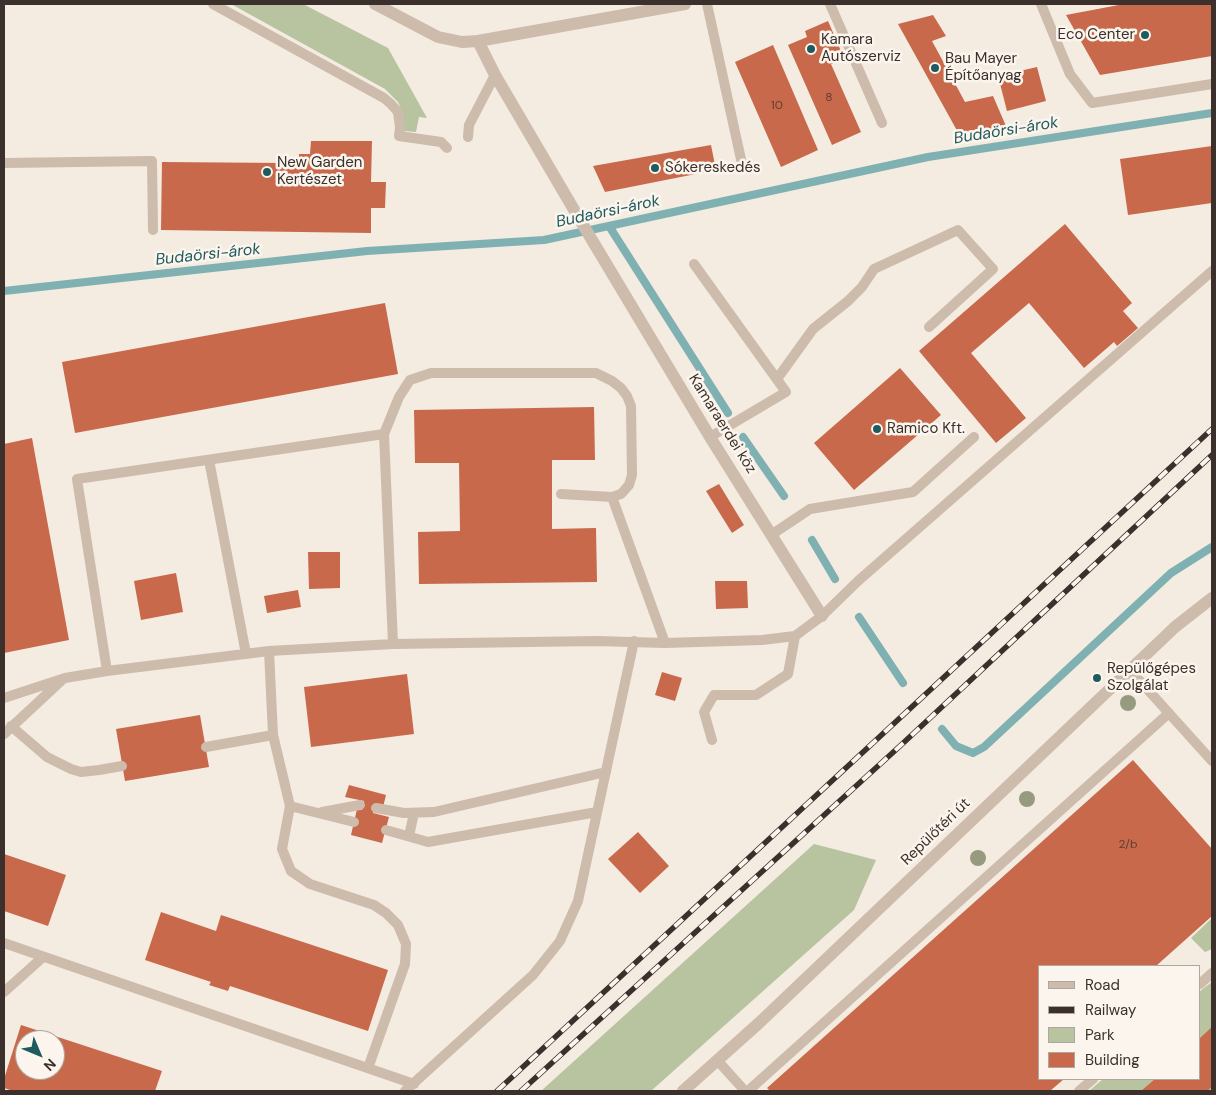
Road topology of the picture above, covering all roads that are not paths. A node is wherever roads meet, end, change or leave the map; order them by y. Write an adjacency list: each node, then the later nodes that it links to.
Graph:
1 (213, 4): 12 (lane)
2 (376, 4): 7 (street)
3 (686, 4): 7 (street)
4 (707, 4): 14 (lane)
5 (830, 4): 10 (lane)
6 (1041, 4): 9 (lane)
7 (478, 41): 8 (street)
8 (495, 75): 11 (lane); 22 (street, Kamaraerdei köz)
9 (1212, 84)
10 (882, 123)
11 (468, 137)
12 (448, 148)
13 (4, 163): 15 (lane)
14 (742, 164)
15 (153, 230)
16 (694, 264): 19 (lane)
17 (1212, 270): 28 (lane)
18 (929, 327): 19 (lane)
19 (777, 379): 22 (lane)
20 (384, 434): 23 (lane); 25 (lane); 32 (lane)
21 (974, 437): 26 (lane)
22 (710, 438): 26 (street, Kamaraerdei köz)
23 (209, 460): 34 (lane); 36 (lane)
24 (561, 494): 25 (lane)
25 (612, 497): 31 (lane)
26 (771, 535): 28 (street, Kamaraerdei köz)
27 (1212, 598): 35 (street, Repülőtéri út)
28 (822, 616): 29 (lane)
29 (795, 636): 31 (lane); 42 (lane)
30 (634, 641): 31 (lane); 32 (lane); 46 (lane)
31 (665, 643)
32 (393, 644): 33 (lane)
33 (269, 651): 34 (lane); 41 (lane)
34 (246, 654): 36 (lane)
35 (1130, 670): 39 (lane); 61 (street, Repülőtéri út)
36 (107, 671): 37 (lane)
37 (65, 678): 38 (lane); 40 (lane)
38 (4, 698)
39 (1169, 713): 44 (lane); 67 (lane)
40 (8, 730): 45 (lane)
41 (273, 735): 43 (lane); 48 (lane)
42 (712, 740)
43 (206, 747)
44 (1212, 761)
45 (122, 766)
46 (606, 772): 50 (lane); 52 (lane)
47 (360, 805): 51 (lane)
48 (290, 806): 51 (lane); 62 (lane)
49 (376, 808): 52 (lane)
50 (597, 812): 55 (lane); 64 (lane)
51 (318, 813): 53 (lane)
52 (414, 814): 55 (lane)
53 (354, 822)
54 (386, 830): 55 (lane)
55 (409, 836)
56 (4, 943): 57 (lane)
57 (43, 957): 60 (lane); 62 (lane)
58 (1212, 973): 59 (lane)
59 (1201, 983)
60 (4, 992)
61 (717, 1060): 66 (street, Repülőtéri út); 67 (lane)
62 (368, 1068): 64 (lane)
63 (1092, 1080): 68 (lane)
64 (414, 1084): 65 (lane)
65 (405, 1091)
66 (683, 1091)
67 (747, 1091)
68 (1079, 1091)

